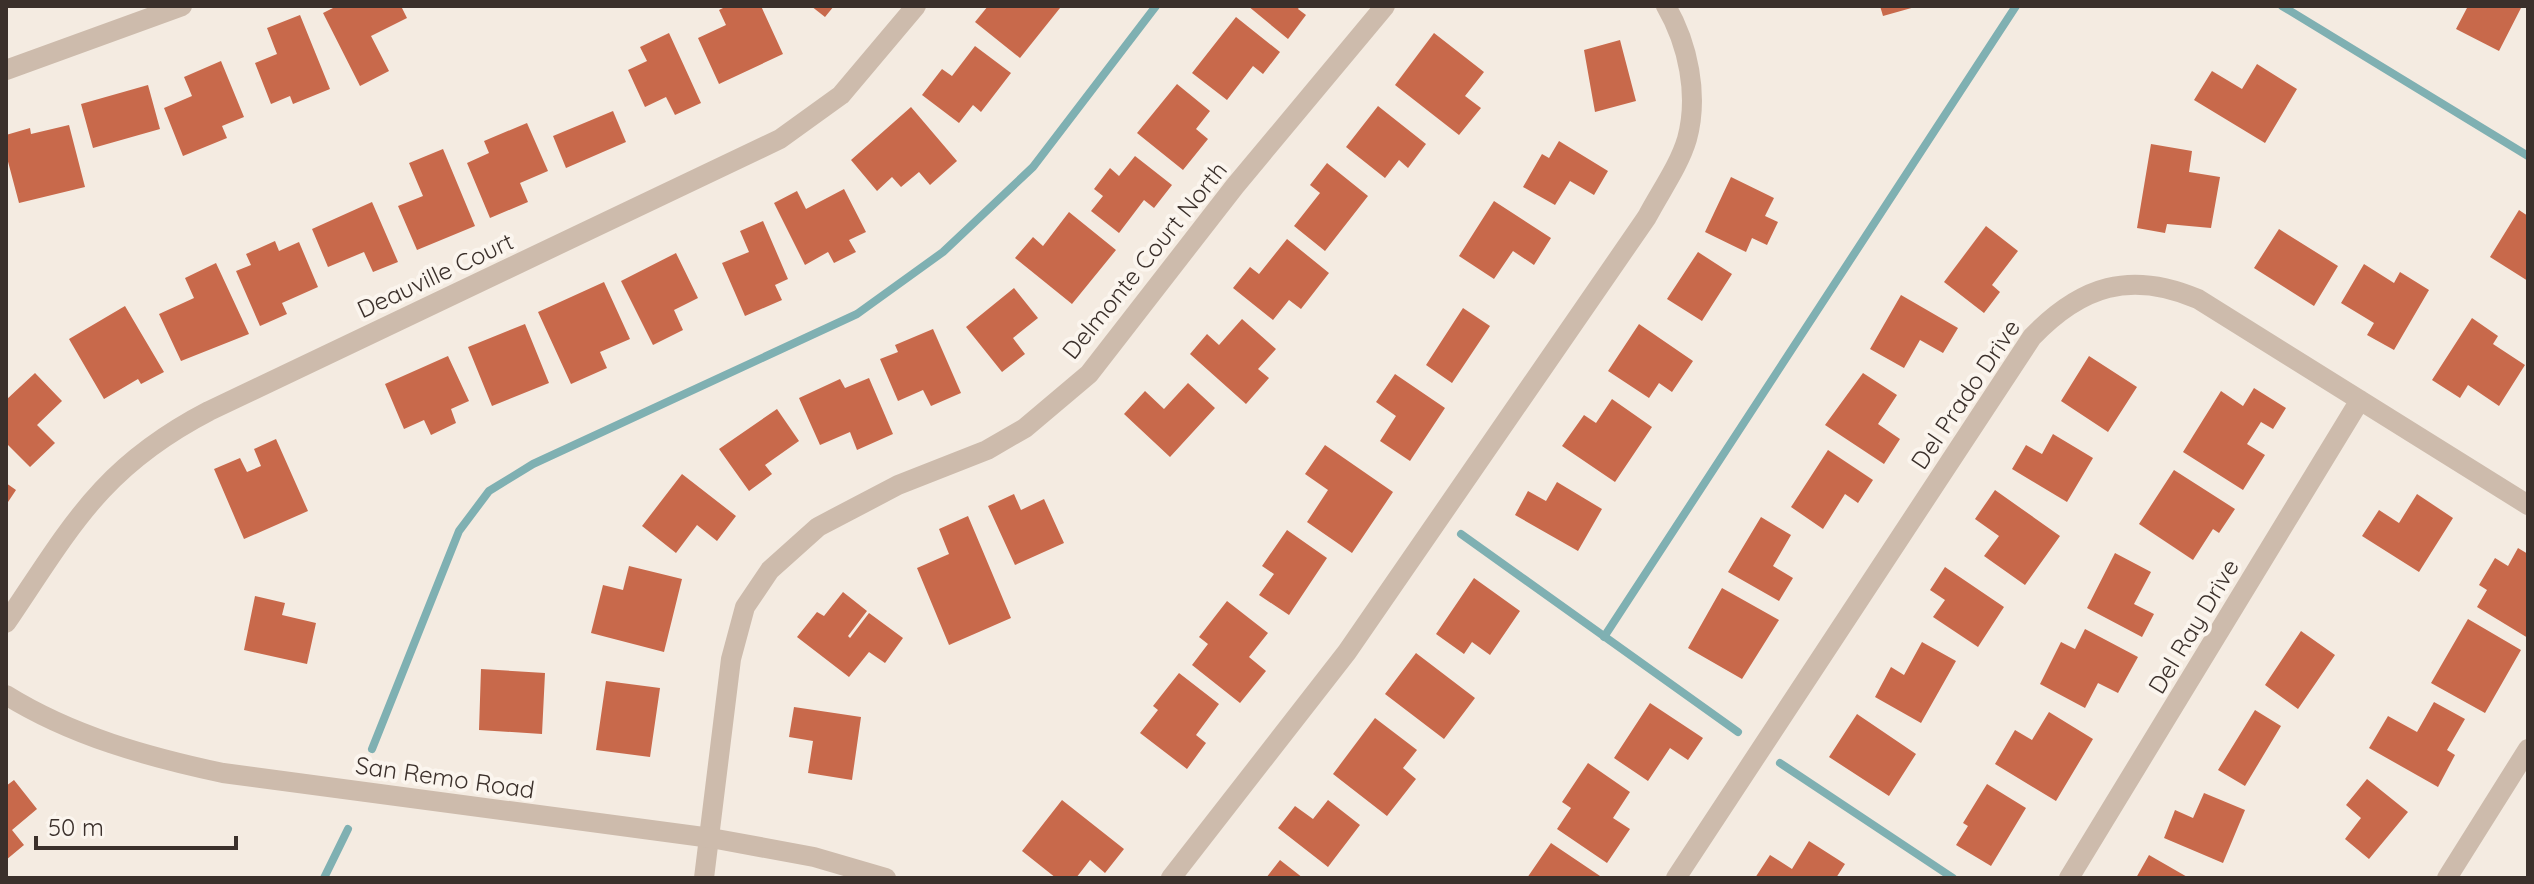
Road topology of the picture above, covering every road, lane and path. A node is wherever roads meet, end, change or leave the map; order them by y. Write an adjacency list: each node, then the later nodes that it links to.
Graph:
1 (182, 6): 5 (street)
2 (916, 6): 8 (street, Deauville Court)
3 (1385, 6): 11 (street, Delmonte Court North)
4 (1666, 6): 14 (street)
5 (6, 70)
6 (2360, 400): 7 (street, Del Prado Drive); 15 (street, Del Prado Drive); 16 (street, Del Ray Drive)
7 (2528, 505)
8 (6, 623)
9 (6, 695): 11 (street, San Remo Road)
10 (2528, 749): 17 (street)
11 (711, 838): 12 (street, Delmonte Court North); 13 (street, San Remo Road)
12 (704, 878)
13 (886, 878)
14 (1171, 878)
15 (1676, 878)
16 (2069, 878)
17 (2447, 878)

